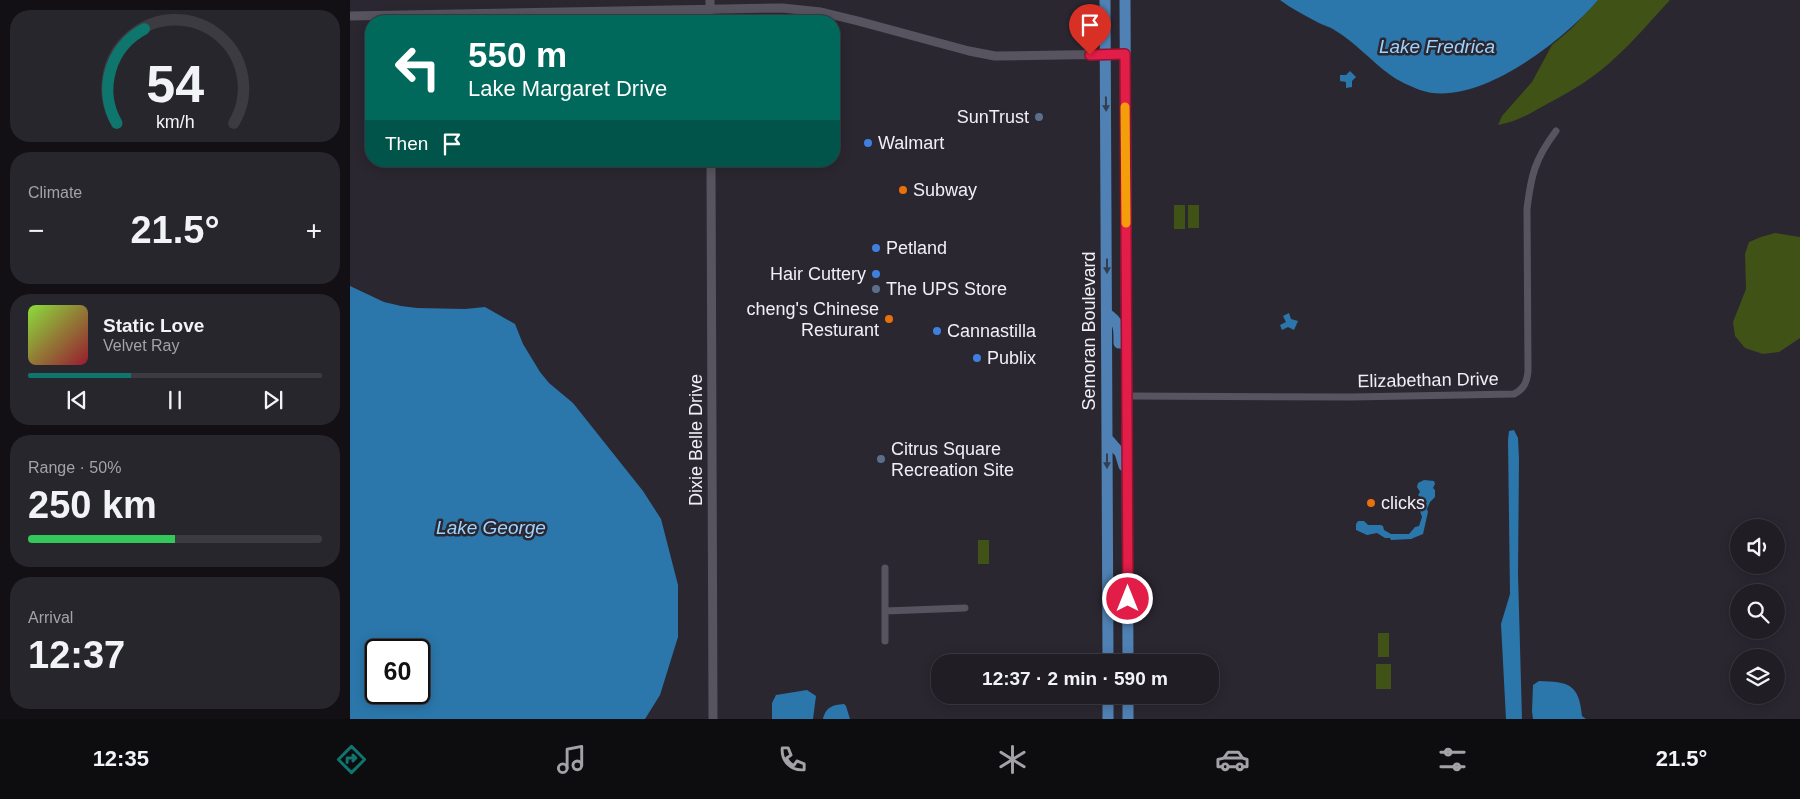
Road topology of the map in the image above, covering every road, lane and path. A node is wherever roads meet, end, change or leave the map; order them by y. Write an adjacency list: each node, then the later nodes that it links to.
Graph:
1 (1105, 0): 10 (main road, Semoran Boulevard)
2 (1125, 0): 9 (main road)
3 (710, 5): 4 (street); 5 (street)
4 (383, 15)
5 (832, 15)
6 (350, 16): 7 (street)
7 (365, 16)
8 (840, 17): 10 (street)
9 (1125, 54): 10 (street); 14 (main road)
10 (1105, 55): 13 (main road, Semoran Boulevard, one-way to 13)
11 (1556, 131): 15 (street, Elizabethan Drive)
12 (711, 167): 28 (street, Dixie Belle Drive)
13 (1107, 314): 14 (main road); 16 (main road, Semoran Boulevard)
14 (1127, 378): 15 (main road)
15 (1127, 396): 17 (main road)
16 (1107, 438): 17 (main road); 19 (main road, Semoran Boulevard, one-way to 19)
17 (1128, 477): 22 (main road)
18 (885, 568): 21 (street)
19 (1107, 579): 22 (main road); 24 (main road, Semoran Boulevard)
20 (965, 608): 21 (street)
21 (886, 611): 23 (street)
22 (1128, 618): 25 (main road)
23 (885, 641)
24 (1108, 654)
25 (1128, 654)
26 (1108, 704): 29 (main road)
27 (1128, 704): 30 (main road)
28 (713, 719)
29 (1108, 719)
30 (1128, 719)

